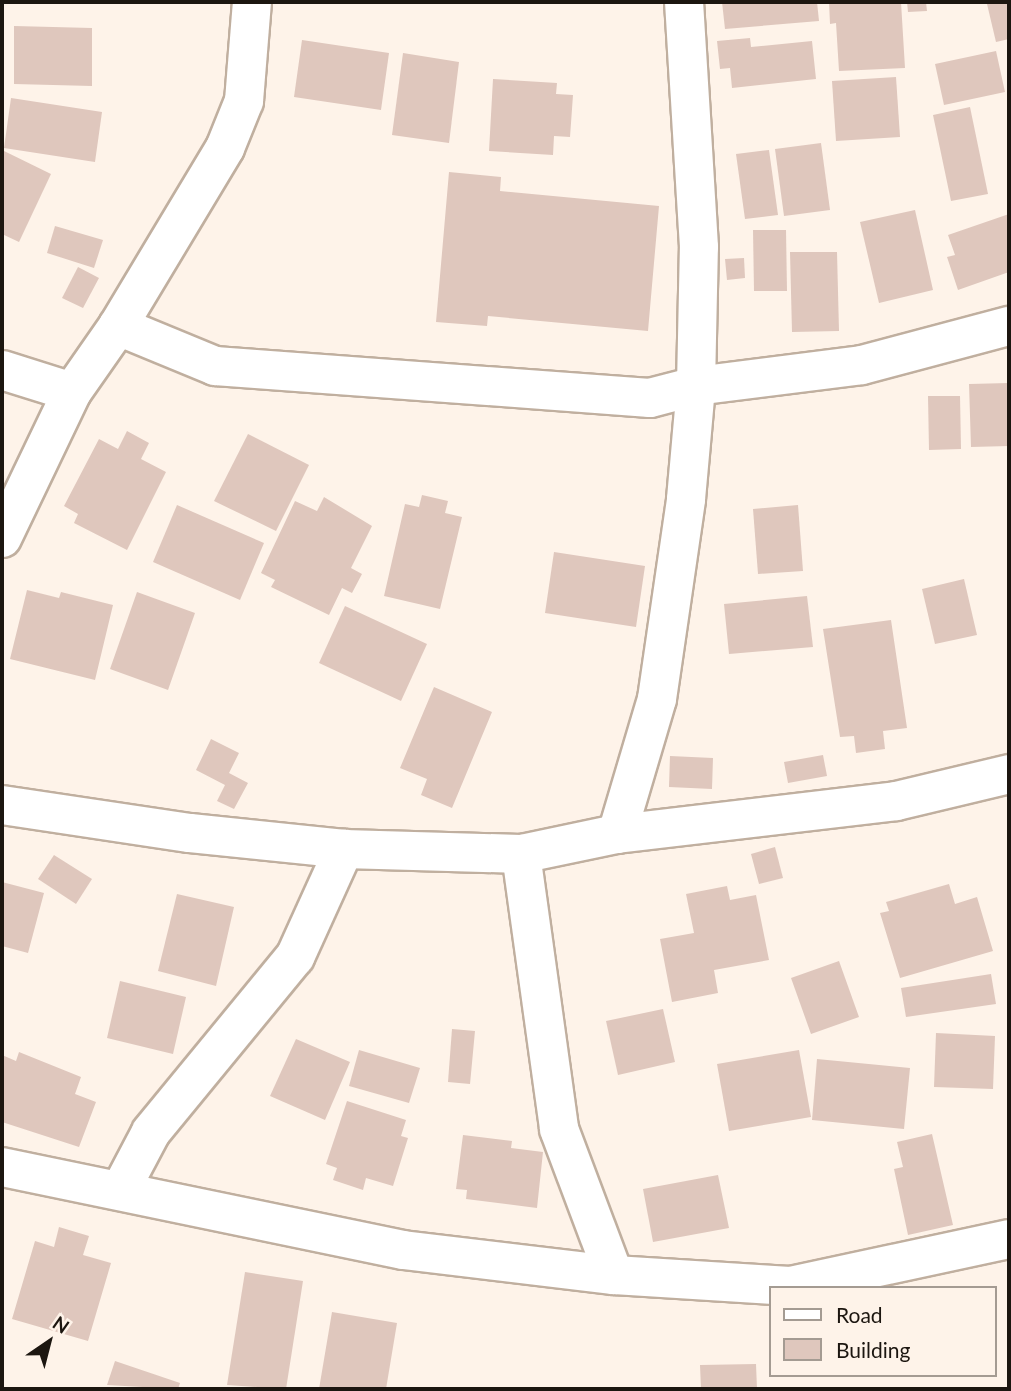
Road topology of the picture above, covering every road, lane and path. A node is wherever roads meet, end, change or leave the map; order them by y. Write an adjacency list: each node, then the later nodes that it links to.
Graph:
1 (252, 2): 3 (street)
2 (684, 2): 6 (street)
3 (118, 326): 6 (street); 7 (street)
4 (1009, 326): 6 (street)
5 (2, 370): 7 (street)
6 (696, 386): 11 (street)
7 (72, 392): 8 (street)
8 (2, 538)
9 (1009, 774): 11 (street)
10 (2, 805): 12 (street)
11 (617, 834): 13 (street)
12 (345, 849): 13 (street); 15 (street)
13 (521, 854): 17 (street)
14 (2, 1167): 15 (street)
15 (121, 1189): 17 (street)
16 (1009, 1239): 17 (street)
17 (614, 1275)

